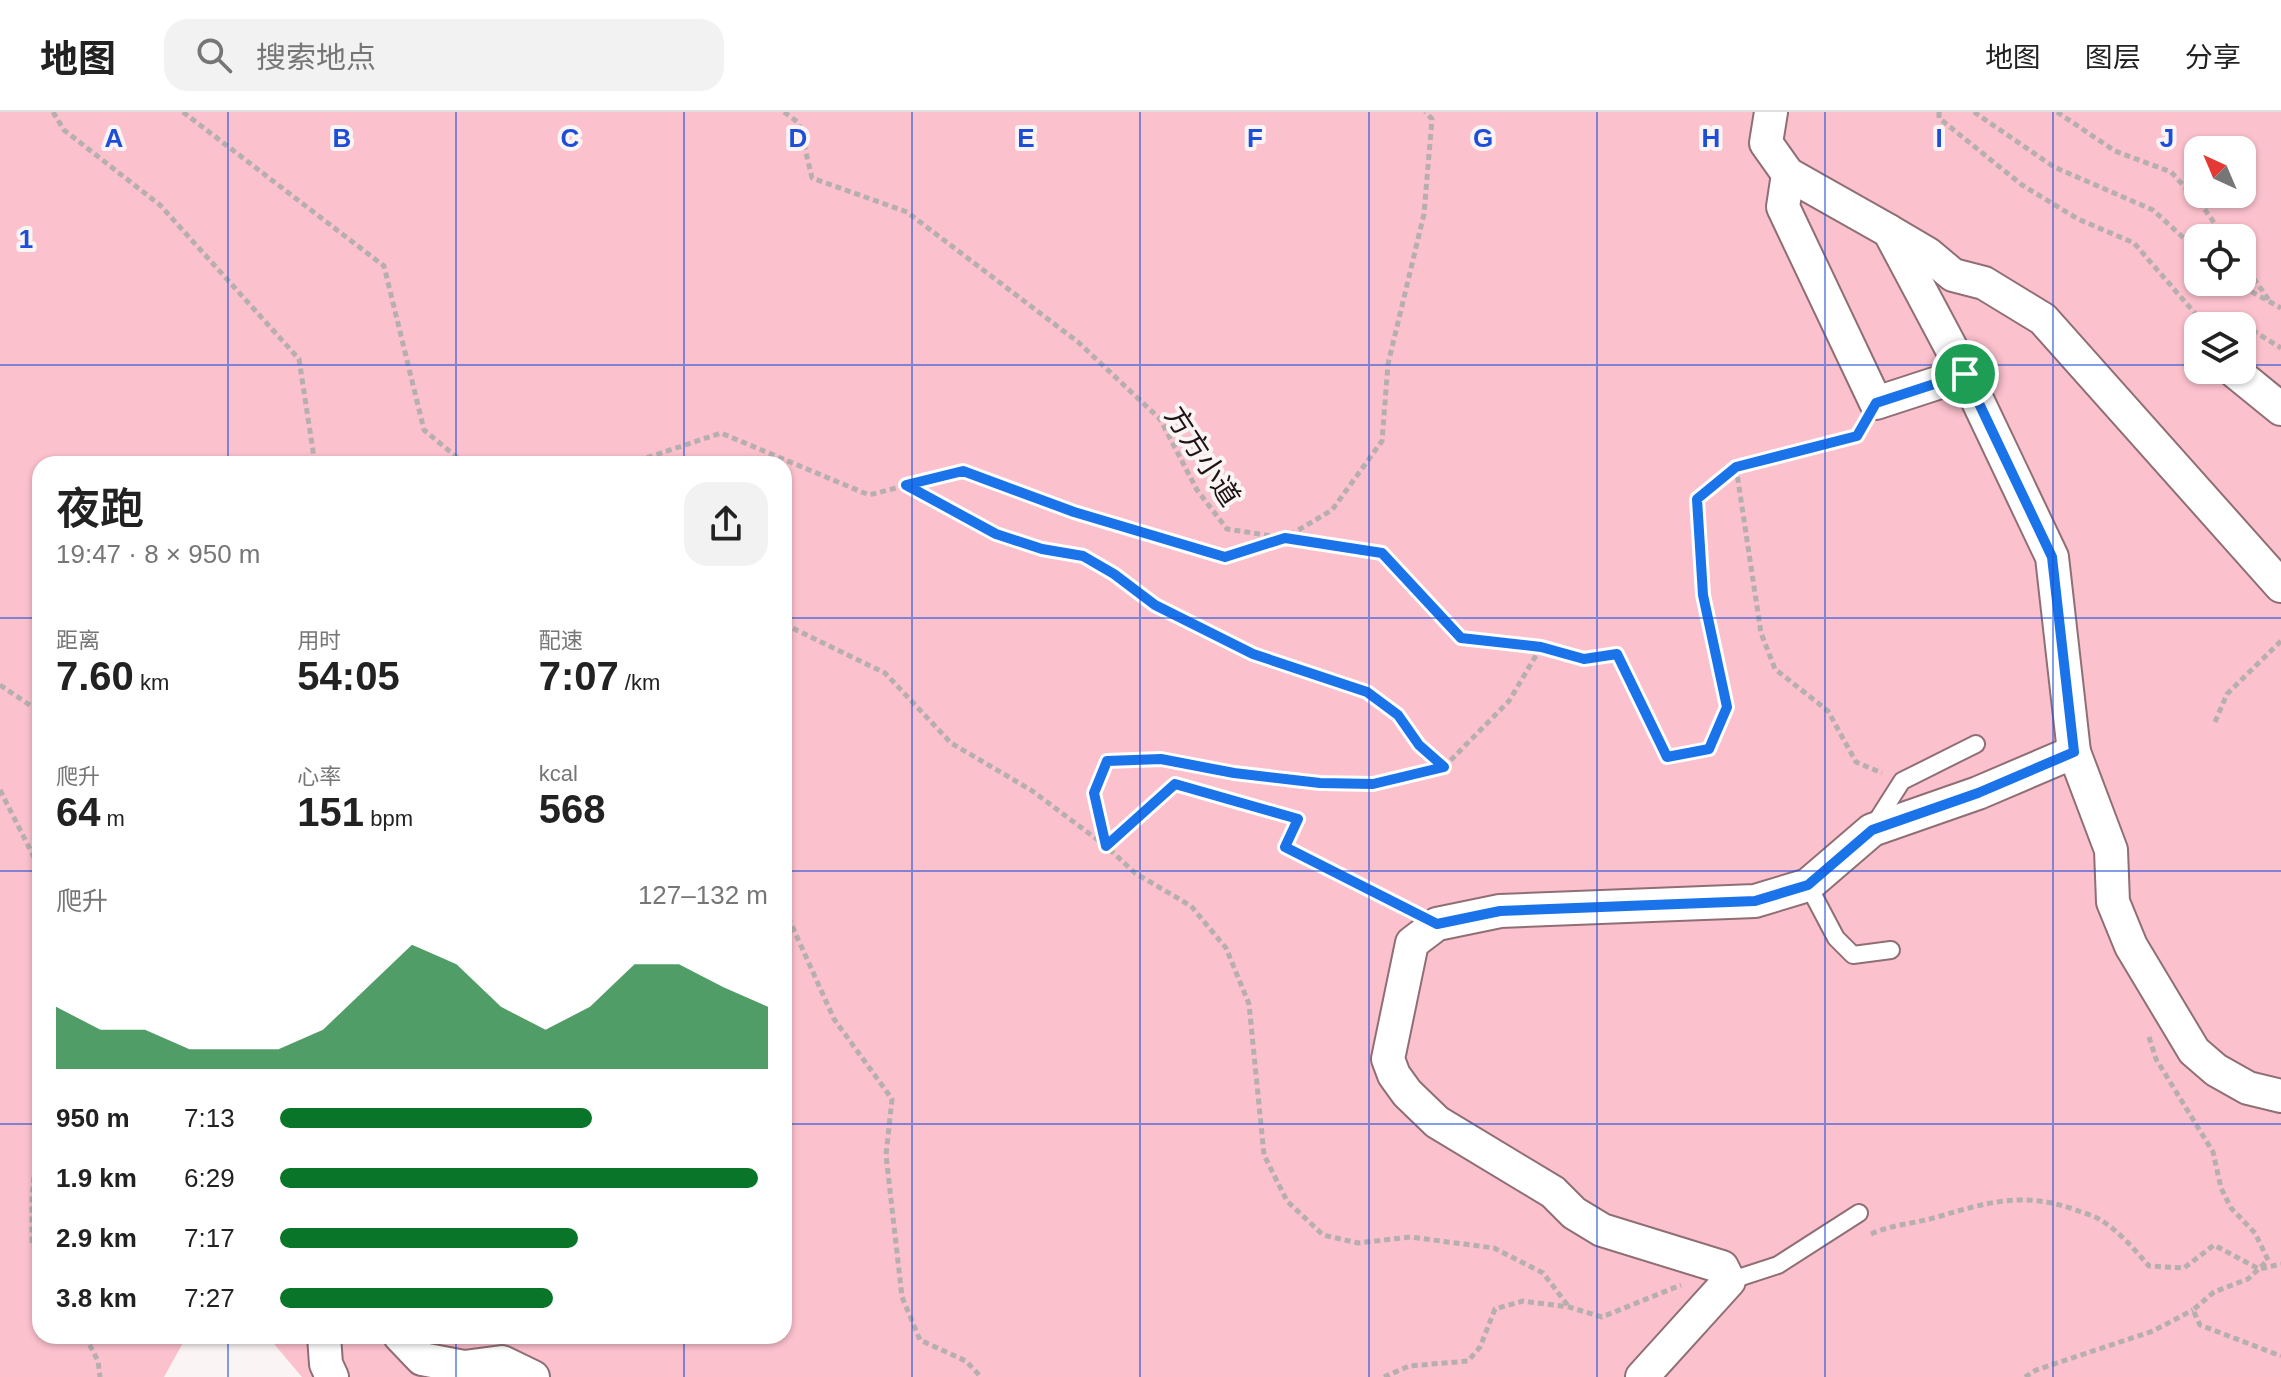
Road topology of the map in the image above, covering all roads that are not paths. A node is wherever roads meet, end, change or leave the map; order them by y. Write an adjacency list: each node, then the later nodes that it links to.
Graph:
1 (1744, 112): 2 (street)
2 (1768, 128): 3 (street)
3 (1788, 174): 4 (street); 5 (street)
4 (1889, 231): 5 (street); 8 (street)
5 (1965, 374): 10 (street)
6 (2250, 384): 7 (street)
7 (2281, 409)
8 (2281, 586)
9 (1976, 744): 11 (lane)
10 (2074, 752): 11 (street); 14 (street)
11 (1872, 830): 12 (street)
12 (1808, 885): 13 (lane); 16 (street)
13 (1891, 950)
14 (2281, 1096)
15 (1859, 1213): 16 (lane)
16 (1726, 1274): 21 (street)
17 (325, 1344): 19 (street)
18 (408, 1344): 20 (street)
19 (332, 1377)
20 (533, 1377)
21 (1642, 1377)

